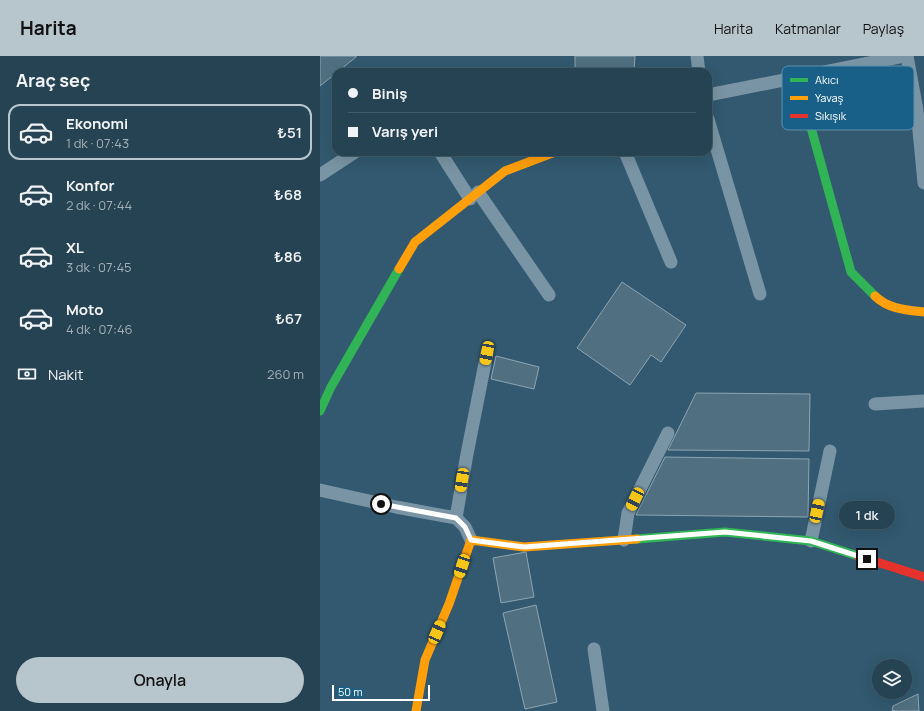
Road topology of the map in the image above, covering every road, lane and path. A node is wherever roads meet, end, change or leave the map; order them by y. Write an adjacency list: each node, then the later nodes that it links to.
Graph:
1 (697, 56): 5 (street)
2 (906, 56): 3 (street); 4 (street)
3 (854, 66)
4 (908, 66)
5 (698, 68)
6 (782, 80): 7 (street)
7 (712, 94)
8 (914, 95): 16 (street)
9 (812, 130): 21 (street)
10 (712, 132): 19 (street)
11 (349, 156): 15 (street)
12 (443, 156): 17 (street)
13 (544, 156): 17 (street)
14 (627, 156): 18 (street)
15 (320, 175)
16 (924, 183)
17 (474, 195): 20 (street); 23 (street)
18 (671, 262)
19 (760, 294)
20 (549, 295)
21 (924, 312)
22 (487, 353): 30 (street)
23 (323, 397): 26 (street)
24 (924, 401): 25 (street)
25 (875, 404)
26 (320, 411)
27 (668, 433): 32 (street)
28 (830, 451): 33 (street)
29 (320, 490): 30 (street)
30 (456, 518): 31 (street)
31 (471, 540): 32 (street); 36 (street)
32 (624, 540): 33 (street)
33 (811, 541): 34 (street)
34 (924, 577)
35 (594, 649): 37 (street)
36 (416, 711)
37 (603, 711)

